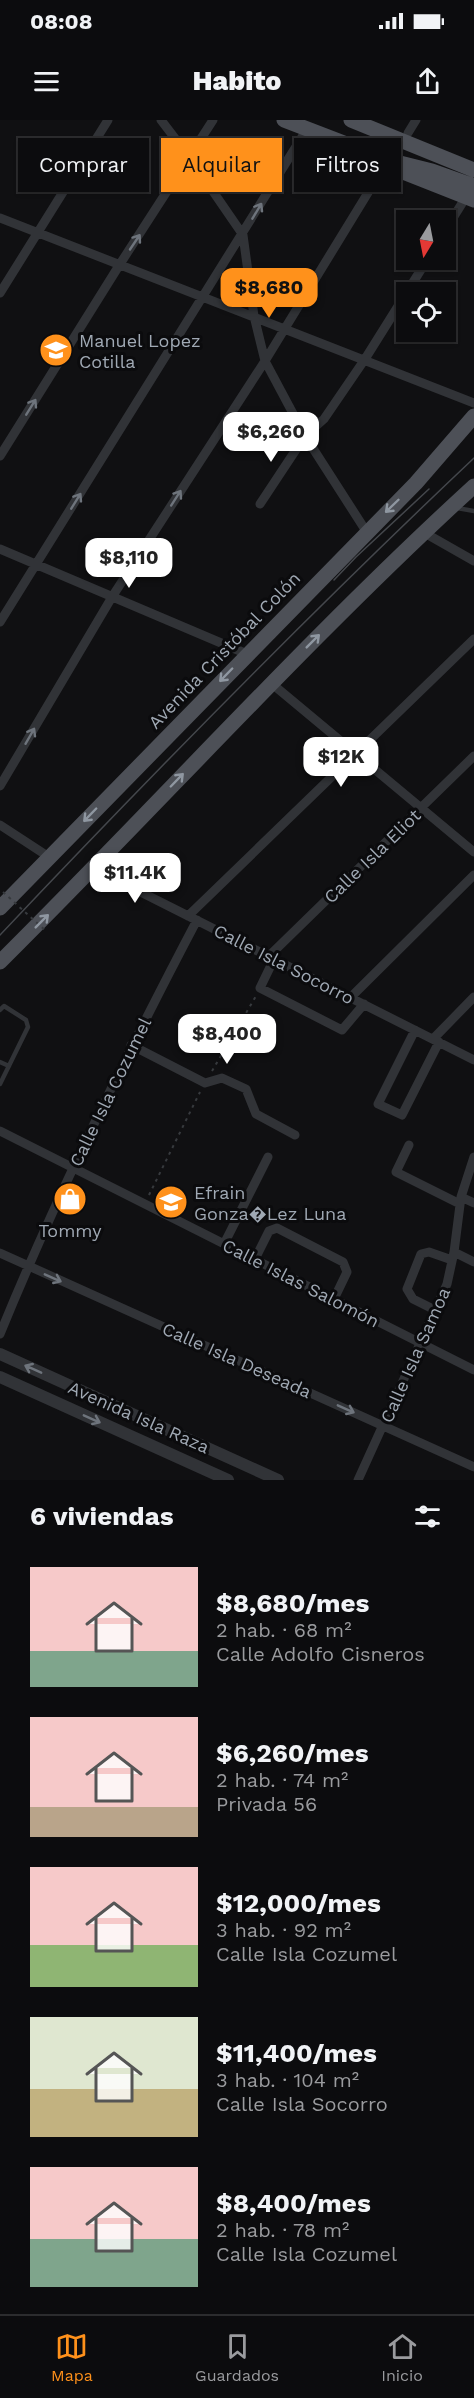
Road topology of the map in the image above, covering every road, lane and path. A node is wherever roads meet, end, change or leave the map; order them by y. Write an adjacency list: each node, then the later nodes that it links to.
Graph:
1 (108, 120): 21 (street)
2 (161, 120): 9 (street)
3 (213, 120): 10 (street)
4 (284, 120): 8 (main road)
5 (351, 120): 6 (main road)
6 (375, 125): 7 (main road); 14 (main road)
7 (412, 126): 12 (main road)
8 (308, 129): 11 (main road); 22 (street, one-way to 8)
9 (175, 138)
10 (202, 138)
11 (331, 138)
12 (474, 159)
13 (401, 163): 18 (main road)
14 (474, 170)
15 (168, 192): 23 (street, one-way to 15)
16 (213, 192): 22 (street)
17 (368, 192): 28 (street)
18 (471, 194): 19 (street)
19 (456, 215)
20 (0, 218): 21 (street)
21 (37, 233): 23 (street); 25 (street)
22 (243, 235): 26 (street); 27 (street)
23 (120, 264): 26 (street); 35 (street, one-way to 23)
24 (421, 270): 29 (street)
25 (0, 293)
26 (203, 297): 27 (street); 45 (street, one-way to 26)
27 (254, 316): 28 (street); 30 (street)
28 (284, 327): 29 (street); 30 (street)
29 (365, 359): 31 (street); 34 (street)
30 (265, 361): 34 (street); 46 (street, one-way to 30)
31 (474, 402)
32 (474, 416): 36 (main road, Avenida Cristóbal Colón)
33 (474, 432): 36 (main road)
34 (304, 436): 38 (street); 41 (street)
35 (0, 456)
36 (416, 483): 41 (main road, Avenida Cristóbal Colón, one-way to 41)
37 (474, 486): 39 (main road)
38 (260, 504)
39 (451, 507): 40 (lane); 42 (main road)
40 (474, 512)
41 (366, 531): 49 (main road, Avenida Cristóbal Colón)
42 (423, 532): 44 (street); 50 (main road, one-way to 42)
43 (0, 549): 45 (street)
44 (474, 561)
45 (36, 564): 46 (street); 47 (street)
46 (112, 597): 49 (street); 53 (street, one-way to 46)
47 (0, 622)
48 (474, 639): 51 (street, Calle Isla Cozumel)
49 (247, 654): 57 (main road, Avenida Cristóbal Colón, one-way to 57)
50 (271, 682): 51 (street); 58 (main road, one-way to 50)
51 (357, 754): 54 (street); 62 (street, Calle Isla Cozumel)
52 (474, 756): 54 (street, Calle Isla Eliot)
53 (0, 786)
54 (421, 808): 56 (street); 64 (street, Calle Isla Eliot)
55 (0, 825): 57 (street)
56 (474, 852)
57 (49, 857): 61 (main road, Avenida Cristóbal Colón)
58 (93, 868): 62 (street, Calle Isla Socorro); 65 (main road, one-way to 58)
59 (474, 875): 67 (street)
60 (3, 892): 63 (path, bridge)
61 (0, 908)
62 (193, 918): 64 (street, Calle Isla Socorro); 73 (street, Calle Isla Cozumel)
63 (47, 932)
64 (272, 957): 66 (street, Calle Isla Eliot); 67 (street, Calle Isla Socorro)
65 (0, 962)
66 (260, 988): 69 (street); 77 (path)
67 (351, 997): 69 (street, Calle Isla Socorro)
68 (474, 997): 72 (street)
69 (364, 1004): 71 (street, Calle Isla Socorro)
70 (1, 1006): 76 (lane)
71 (415, 1030): 72 (street, Calle Isla Socorro); 72 (street)
72 (436, 1040): 74 (street, Calle Isla Socorro)
73 (131, 1045): 77 (street); 84 (street, Calle Isla Cozumel)
74 (474, 1060)
75 (0, 1062): 76 (lane)
76 (9, 1066): 78 (lane)
77 (205, 1083): 80 (street); 87 (path)
78 (0, 1084)
79 (0, 1131): 84 (street, Calle Islas Salomón)
80 (295, 1135)
81 (409, 1145): 85 (street)
82 (268, 1157): 88 (street)
83 (474, 1157): 85 (street, Calle Isla Samoa)
84 (73, 1167): 87 (street, Calle Islas Salomón); 93 (street, Calle Isla Cozumel)
85 (461, 1200): 86 (street); 90 (street, Calle Isla Samoa)
86 (474, 1203)
87 (145, 1204): 88 (street, Calle Islas Salomón)
88 (224, 1244): 91 (street, Calle Islas Salomón)
89 (0, 1253): 93 (street, Calle Isla Deseada)
90 (453, 1256): 92 (street); 95 (street, Calle Isla Samoa); 95 (street)
91 (255, 1260): 94 (street, Calle Islas Salomón); 94 (street)
92 (474, 1262)
93 (28, 1266): 96 (street, Calle Isla Cozumel); 101 (street, Calle Isla Deseada, one-way to 101)
94 (334, 1299): 97 (street, Calle Islas Salomón)
95 (435, 1310): 97 (street, Calle Isla Samoa)
96 (0, 1334)
97 (420, 1343): 99 (street, Calle Islas Salomón); 101 (street, Calle Isla Samoa)
98 (0, 1354): 104 (street, Avenida Isla Raza, one-way to 98)
99 (474, 1370)
100 (0, 1377): 103 (street, Avenida Isla Raza, one-way to 103)
101 (383, 1425): 102 (street, Calle Isla Deseada); 105 (street, Calle Isla Samoa)
102 (474, 1467)
103 (228, 1480)
104 (278, 1480)
105 (358, 1480)

